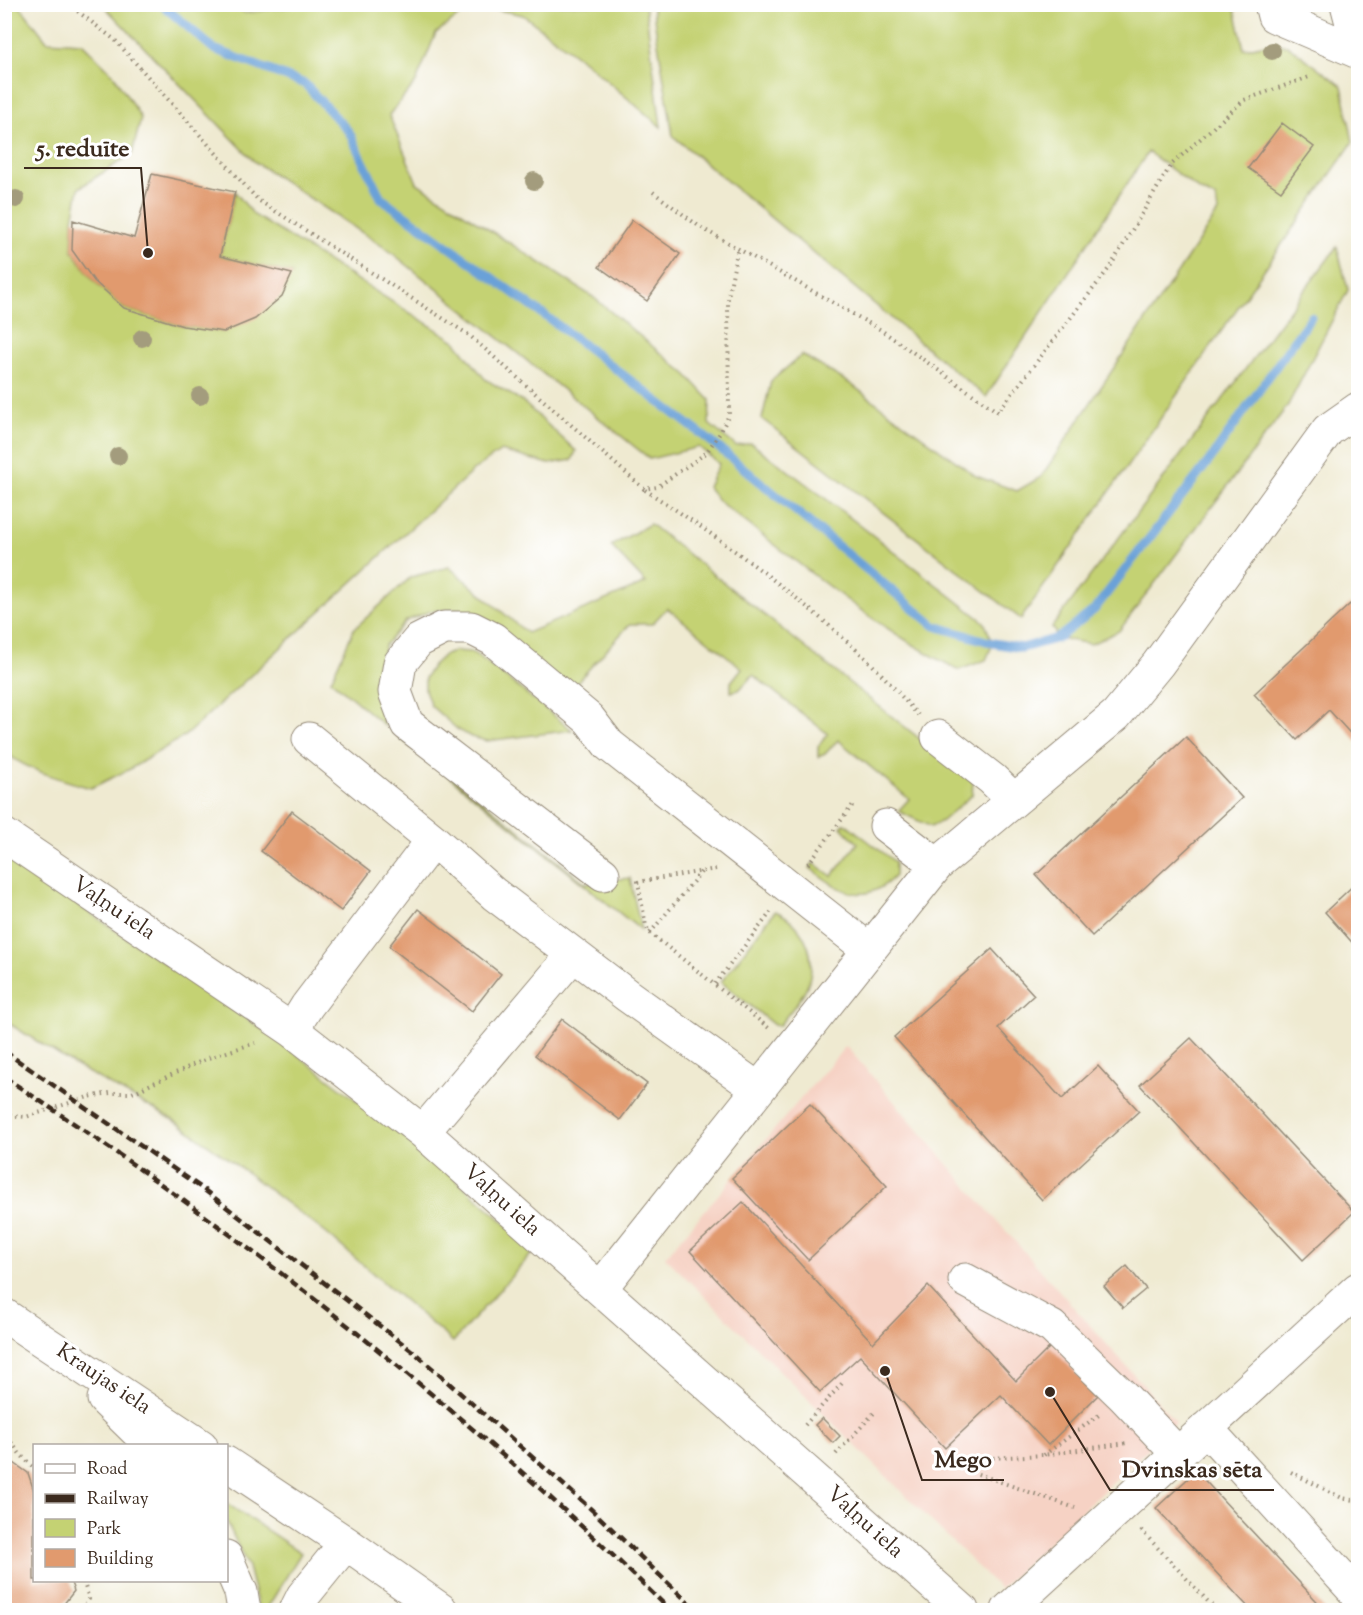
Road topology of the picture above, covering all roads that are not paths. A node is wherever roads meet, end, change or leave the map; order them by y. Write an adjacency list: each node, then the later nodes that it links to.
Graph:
1 (1271, 4): 4 (street)
2 (1347, 4): 3 (street)
3 (1359, 46)
4 (1359, 52)
5 (1359, 409): 8 (street)
6 (938, 737): 8 (street)
7 (309, 739): 11 (street)
8 (1014, 800): 12 (street)
9 (886, 826): 12 (street)
10 (4, 835): 16 (street, Vaļņu iela)
11 (433, 840): 15 (street); 16 (street)
12 (937, 865): 14 (street)
13 (603, 874): 14 (street)
14 (868, 949): 17 (street)
15 (573, 955): 17 (street); 18 (street)
16 (292, 1030): 18 (street, Vaļņu iela)
17 (758, 1089): 20 (street)
18 (423, 1132): 20 (street, Vaļņu iela)
19 (964, 1280): 27 (street)
20 (600, 1289): 35 (street, Vaļņu iela)
21 (1359, 1289): 24 (street)
22 (4, 1316): 23 (street, Kraujas iela)
23 (47, 1343): 25 (street); 26 (street, Kraujas iela)
24 (1206, 1428): 27 (street); 31 (street)
25 (150, 1444)
26 (198, 1444)
27 (1171, 1446): 36 (street)
28 (228, 1464): 29 (street)
29 (346, 1543): 33 (street); 34 (street)
30 (228, 1562): 32 (street)
31 (1359, 1595)
32 (244, 1611)
33 (296, 1611)
34 (441, 1611)
35 (962, 1611)
36 (1008, 1611)

